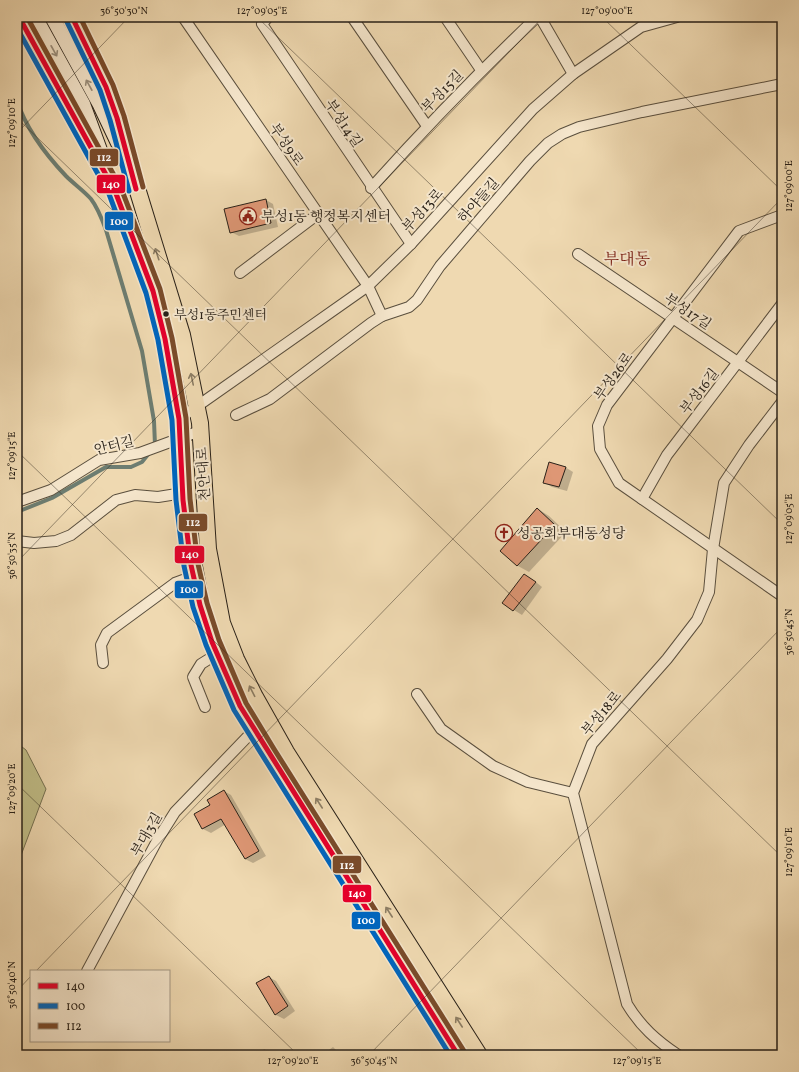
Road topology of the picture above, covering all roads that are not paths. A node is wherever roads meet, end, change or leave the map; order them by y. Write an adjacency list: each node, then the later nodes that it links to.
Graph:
1 (19, 17): 17 (main road)
2 (35, 17): 17 (main road, 천안대로, one-way to 17)
3 (52, 17): 15 (main road, 천안대로, one-way to 3)
4 (72, 17): 15 (main road)
5 (183, 17): 18 (street, 부성9로)
6 (352, 17): 14 (street)
7 (445, 17): 11 (street)
8 (538, 17): 11 (street, 부성15길); 12 (street)
9 (677, 17): 12 (street, 부성13로)
10 (262, 19): 16 (street, 부성14길)
11 (481, 70): 14 (street, 부성15길)
12 (573, 74): 20 (street, 부성13로)
13 (782, 84): 25 (street, 하야들길)
14 (427, 126): 16 (street, 부성15길)
15 (130, 170): 30 (main road, 천안대로, one-way to 15)
16 (371, 188): 20 (street, 부성14길)
17 (115, 191): 32 (main road, 천안대로)
18 (318, 214): 22 (street); 23 (street, 부성9로)
19 (782, 215): 26 (street, 부성26로)
20 (411, 244): 23 (street, 부성13로)
21 (578, 254): 26 (street, 부성17길)
22 (240, 273)
23 (368, 286): 25 (street, 부성9로); 30 (street, 부성13로)
24 (782, 304): 27 (street, 부성16길)
25 (382, 316): 31 (street, 하야들길)
26 (674, 318): 27 (street, 부성17길); 36 (street, 부성26로)
27 (739, 362): 28 (street, 부성17길); 36 (street, 부성16길)
28 (782, 392)
29 (782, 402): 39 (street, 부성18로)
30 (198, 406): 32 (street, 부성13로); 33 (main road, 천안대로)
31 (236, 415)
32 (179, 419): 34 (main road, 천안대로)
33 (200, 431): 34 (street, 안터길); 50 (main road, 천안대로, one-way to 33)
34 (180, 439): 35 (main road, 천안대로); 37 (street, 안터길)
35 (183, 493): 38 (street); 40 (main road, 천안대로)
36 (642, 498): 39 (street, 부성26로)
37 (17, 502)
38 (17, 541)
39 (713, 549): 41 (street, 부성26로); 47 (street, 부성18로)
40 (194, 576): 42 (main road, 천안대로); 43 (street)
41 (782, 596)
42 (217, 654): 45 (street); 46 (main road, 천안대로)
43 (103, 663)
44 (417, 694): 47 (street)
45 (204, 707)
46 (254, 730): 48 (street, 부대3길); 49 (main road, 천안대로)
47 (573, 793): 51 (street)
48 (88, 970)
49 (458, 1055)
50 (479, 1055)
51 (678, 1055)

